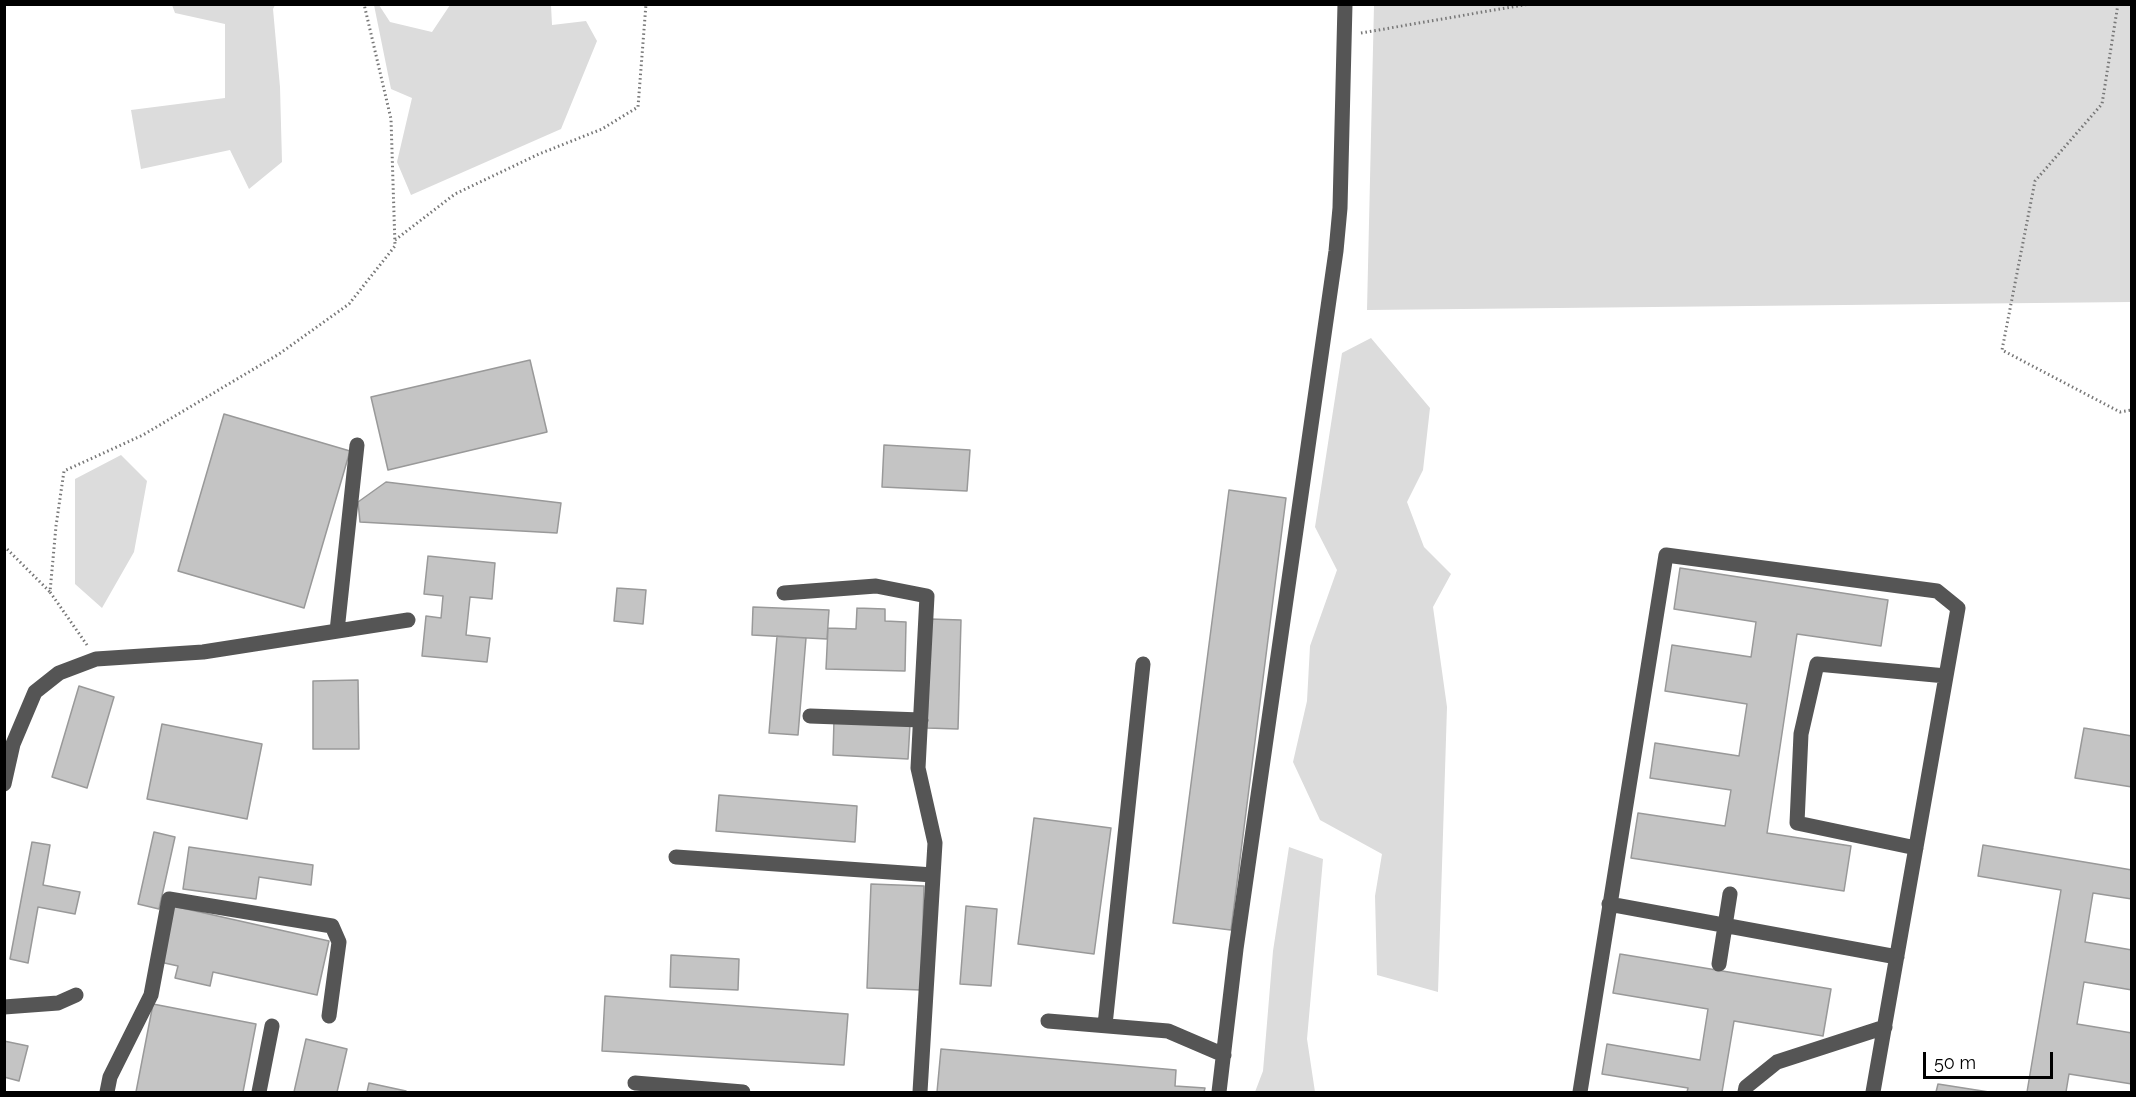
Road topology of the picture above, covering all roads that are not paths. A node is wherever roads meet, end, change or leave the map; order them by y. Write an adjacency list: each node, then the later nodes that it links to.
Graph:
1 (1345, 4): 27 (street)
2 (357, 445): 5 (street)
3 (784, 593): 9 (street)
4 (408, 620): 5 (street)
5 (338, 631): 10 (street)
6 (1143, 664): 24 (street)
7 (1946, 676): 12 (street); 12 (street); 16 (street)
8 (810, 716): 9 (street)
9 (921, 720): 14 (street)
10 (9, 738): 11 (street)
11 (4, 784)
12 (1916, 848): 18 (street)
13 (676, 857): 14 (street)
14 (933, 875): 33 (street)
15 (1730, 894): 17 (street)
16 (1610, 904): 17 (street); 35 (street)
17 (1726, 926): 18 (street); 19 (street)
18 (1897, 957): 26 (street)
19 (1719, 964)
20 (76, 995): 21 (street)
21 (4, 1007)
22 (329, 1016): 30 (street)
23 (1048, 1021): 24 (street)
24 (1105, 1025): 27 (street)
25 (272, 1026): 31 (street)
26 (1885, 1027): 36 (street); 37 (street)
27 (1224, 1055): 34 (street)
28 (635, 1083): 29 (street)
29 (655, 1088): 32 (street)
30 (107, 1092)
31 (259, 1092)
32 (743, 1092)
33 (920, 1092)
34 (1219, 1092)
35 (1580, 1092)
36 (1745, 1092)
37 (1873, 1092)

